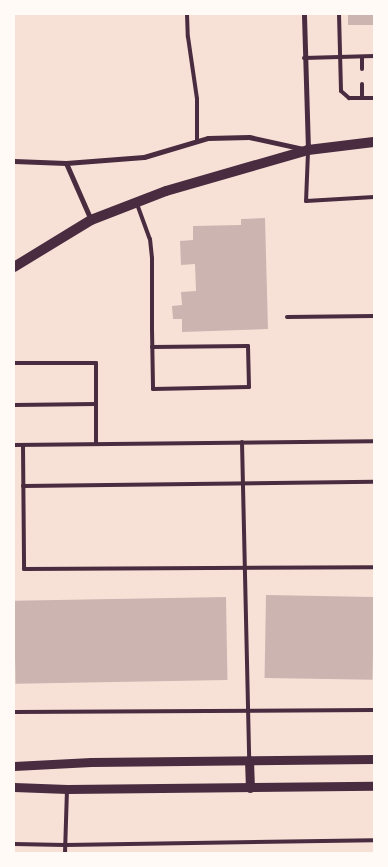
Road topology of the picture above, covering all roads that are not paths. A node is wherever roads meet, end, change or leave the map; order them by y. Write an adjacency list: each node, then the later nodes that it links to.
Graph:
1 (187, 14): 12 (lane)
2 (304, 14): 7 (street)
3 (339, 14): 5 (lane)
4 (374, 56): 6 (lane)
5 (340, 57): 6 (lane); 7 (lane); 10 (lane)
6 (362, 57): 8 (lane)
7 (304, 58): 14 (street)
8 (362, 69)
9 (362, 84): 10 (lane)
10 (362, 98): 11 (lane)
11 (374, 98)
12 (197, 142): 14 (street); 16 (street)
13 (374, 142): 14 (main road)
14 (308, 150): 17 (lane); 18 (main road)
15 (14, 161): 16 (street)
16 (66, 163): 19 (street)
17 (374, 197)
18 (136, 202): 19 (main road); 23 (lane)
19 (91, 220): 20 (main road)
20 (14, 267)
21 (374, 316): 22 (lane)
22 (287, 317)
23 (152, 347): 23 (lane)
24 (14, 363): 25 (lane)
25 (96, 404): 26 (lane); 29 (lane)
26 (14, 405)
27 (374, 441): 28 (lane)
28 (242, 442): 29 (lane); 33 (lane)
29 (96, 444): 31 (lane)
30 (14, 445): 31 (lane)
31 (23, 445): 34 (lane)
32 (374, 482): 33 (lane)
33 (243, 484): 34 (lane); 36 (lane)
34 (23, 486): 36 (lane)
35 (374, 567): 36 (lane)
36 (245, 568): 38 (lane)
37 (374, 710): 38 (lane)
38 (248, 711): 39 (lane); 41 (lane)
39 (14, 712)
40 (374, 759): 41 (street)
41 (249, 760): 42 (street); 45 (street)
42 (14, 766)
43 (374, 786): 45 (street)
44 (14, 787): 46 (street)
45 (250, 788): 46 (street)
46 (67, 789): 49 (lane)
47 (374, 840): 49 (lane)
48 (14, 844): 49 (lane)
49 (65, 846): 50 (lane)
50 (65, 853)

